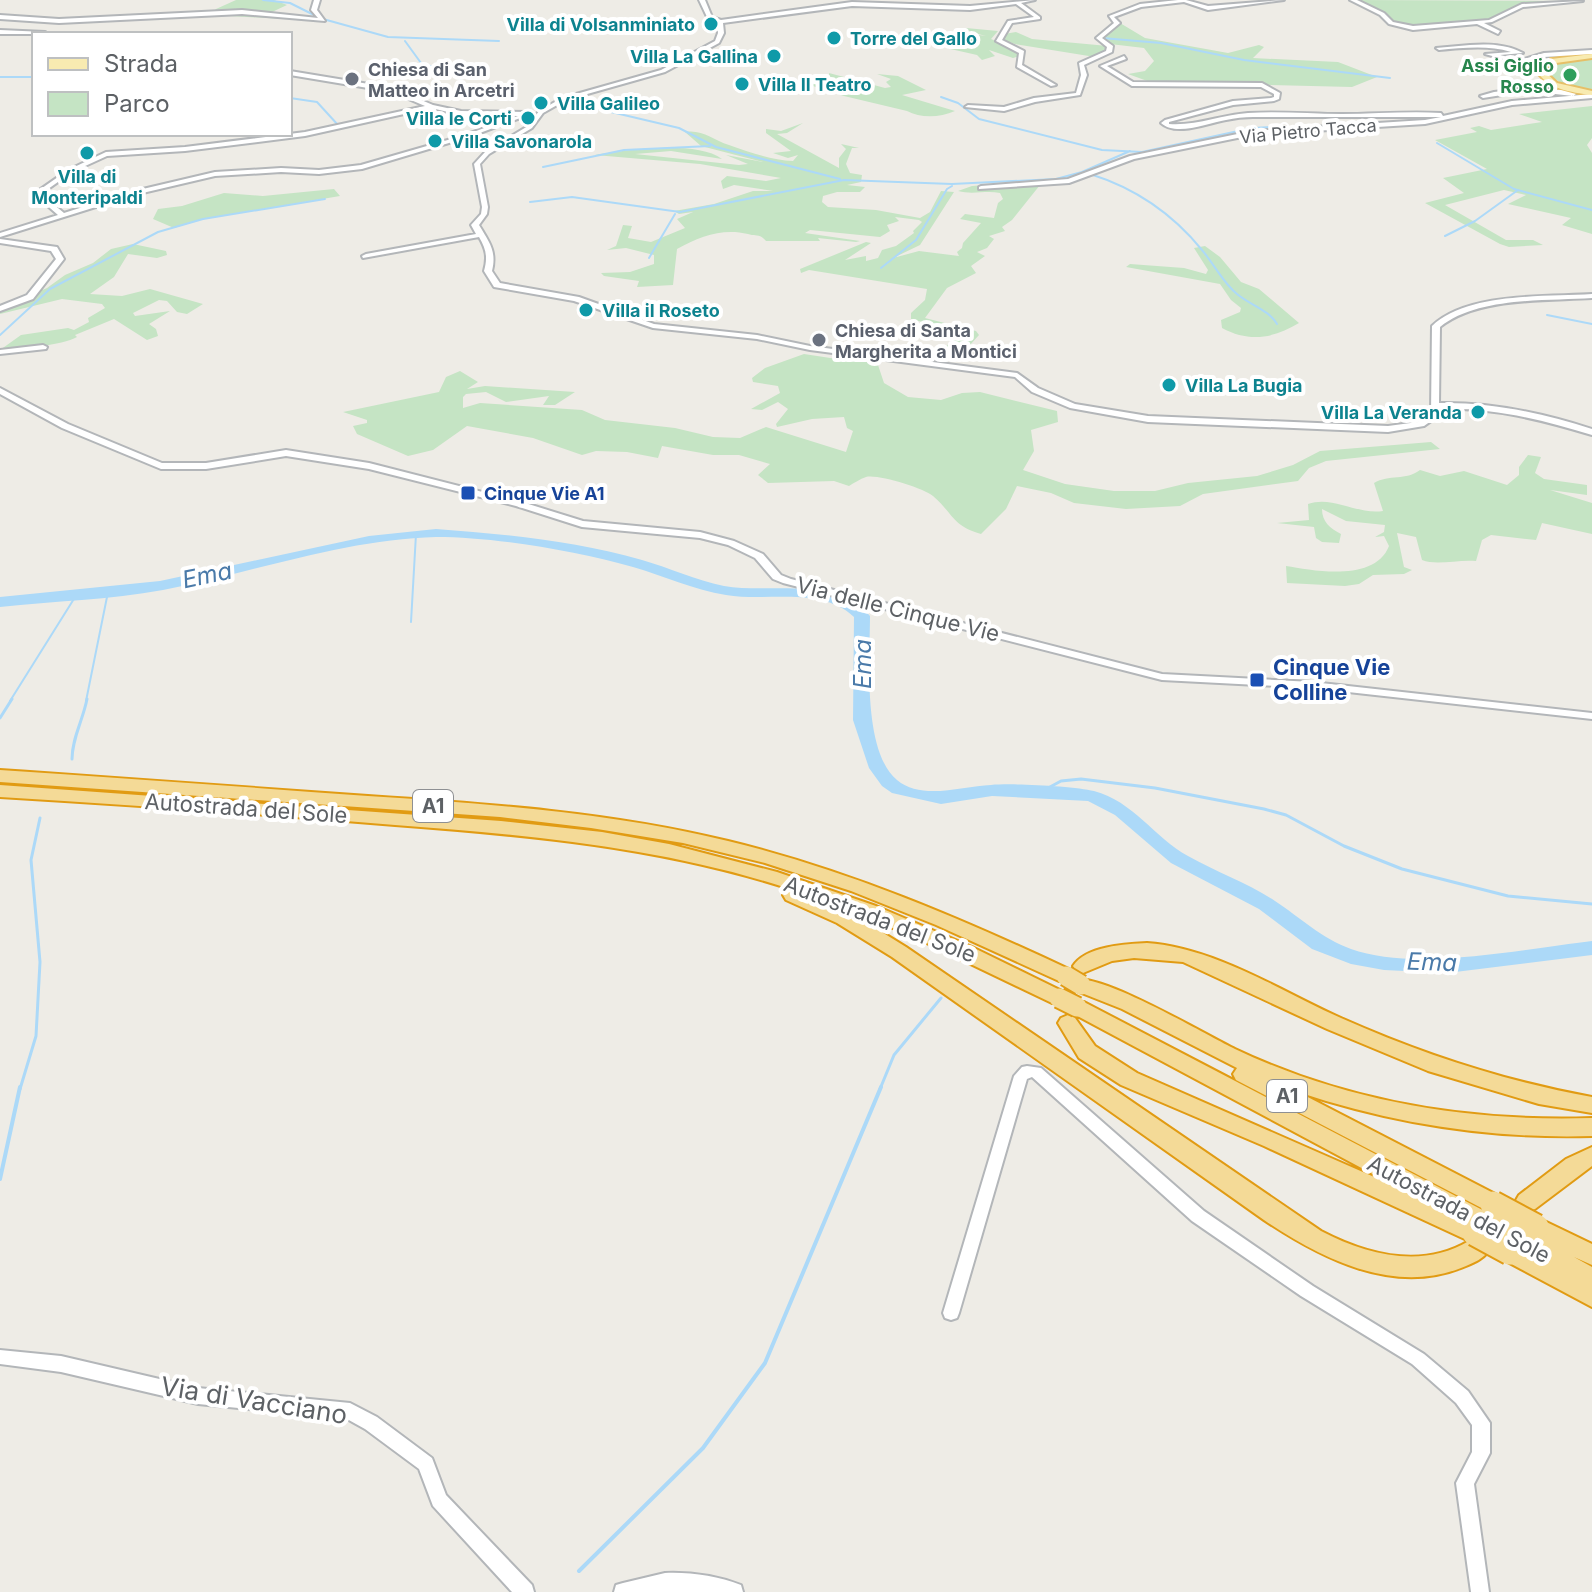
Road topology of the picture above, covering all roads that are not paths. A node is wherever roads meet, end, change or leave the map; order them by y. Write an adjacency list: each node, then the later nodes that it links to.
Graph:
1 (317, 0): 10 (street)
2 (702, 0): 11 (street)
3 (1032, 0): 8 (street)
4 (1182, 0): 5 (street); 24 (street)
5 (1281, 0)
6 (1353, 0): 12 (street)
7 (1578, 0): 9 (street); 12 (street)
8 (1017, 2): 11 (street); 20 (street)
9 (1592, 5)
10 (0, 17)
11 (716, 21): 25 (street)
12 (1476, 22): 14 (street)
13 (0, 32): 15 (street)
14 (1498, 32)
15 (32, 33)
16 (1439, 48): 17 (street)
17 (1592, 54): 21 (main road)
18 (1124, 58): 27 (street)
19 (292, 73): 23 (street)
20 (1053, 85)
21 (1591, 95): 22 (street); 27 (street, Via Pietro Tacca)
22 (1483, 96)
23 (431, 106): 26 (street); 29 (street)
24 (968, 107)
25 (540, 113): 26 (street); 32 (street)
26 (528, 114): 31 (street)
27 (1452, 117): 30 (street, Via Pietro Tacca)
28 (289, 136): 31 (street)
29 (292, 136)
30 (981, 188)
31 (61, 216): 33 (street)
32 (480, 235): 34 (street); 40 (street)
33 (0, 238): 36 (street)
34 (366, 256)
35 (1592, 296): 40 (street)
36 (0, 309)
37 (43, 347): 38 (street)
38 (0, 352)
39 (0, 391): 42 (street, Via delle Cinque Vie)
40 (1437, 406): 41 (street)
41 (1592, 432)
42 (1592, 716)
43 (0, 776): 46 (highway, Autostrada del Sole / A1)
44 (0, 791): 45 (highway, Autostrada del Sole / A1)
45 (610, 840): 46 (highway, Autostrada del Sole / A1); 51 (highway)
46 (1072, 992): 47 (highway); 48 (highway); 51 (highway, Autostrada del Sole / A1); 51 (highway)
47 (1592, 1105)
48 (1592, 1127)
49 (1592, 1156): 50 (highway)
50 (1527, 1202)
51 (1483, 1227): 52 (highway, bridge); 52 (highway, Autostrada del Sole / A1, bridge)
52 (1524, 1241): 53 (highway, Autostrada del Sole / A1); 54 (highway, Autostrada del Sole / A1); 55 (highway)
53 (1592, 1255)
54 (1592, 1279)
55 (1592, 1296)
56 (951, 1313): 61 (street)
57 (0, 1357): 58 (street, Via di Vacciano)
58 (525, 1592)
59 (623, 1592): 60 (street)
60 (734, 1592)
61 (1480, 1592)

